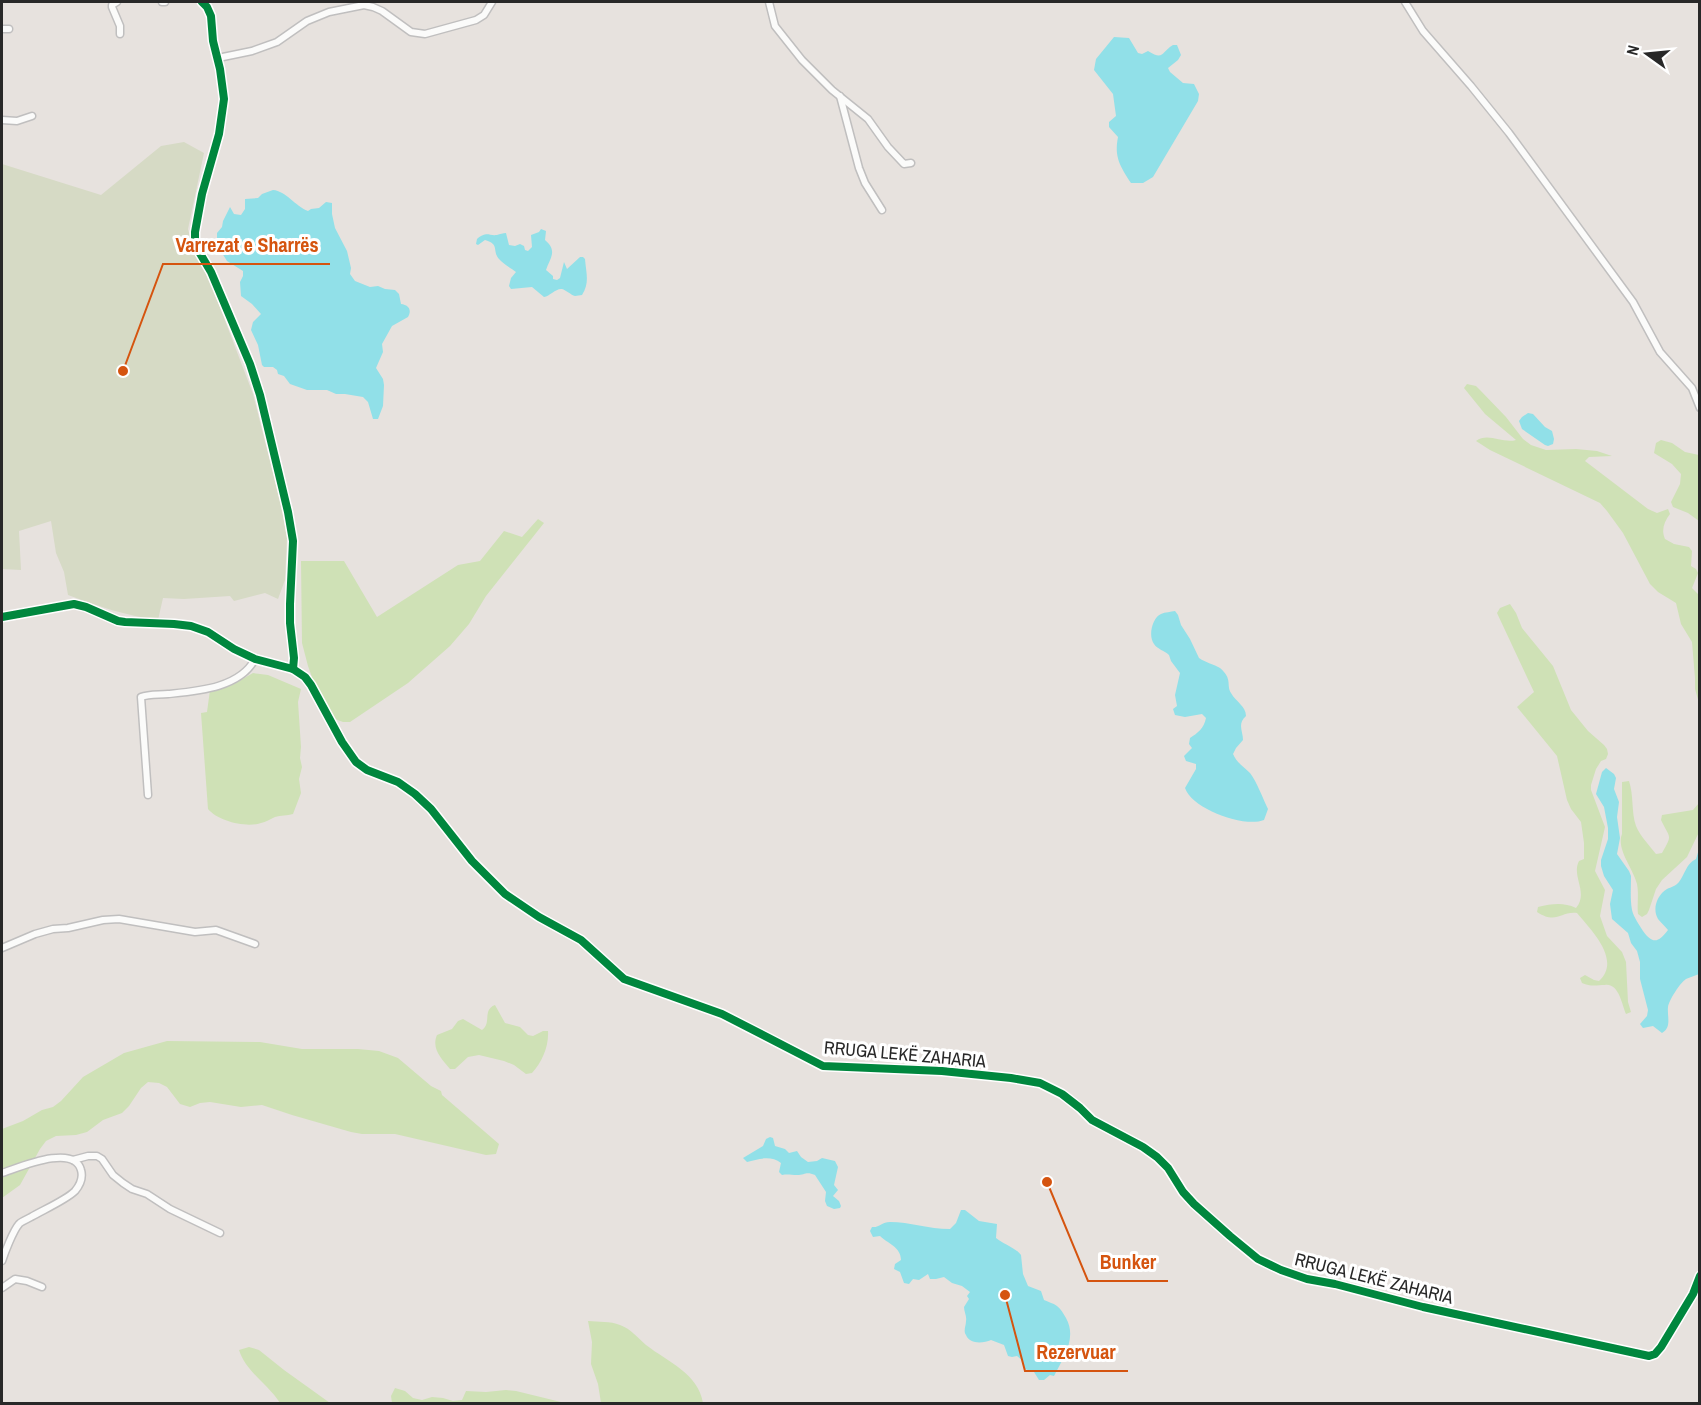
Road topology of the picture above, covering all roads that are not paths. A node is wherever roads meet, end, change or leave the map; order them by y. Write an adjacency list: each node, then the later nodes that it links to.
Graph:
1 (117, 2): 8 (street)
2 (202, 2): 9 (street)
3 (492, 2): 9 (street)
4 (769, 2): 10 (street)
5 (1406, 2): 15 (street)
6 (2, 29): 7 (street)
7 (9, 29)
8 (120, 34)
9 (218, 58): 18 (street)
10 (840, 95): 13 (street); 14 (street)
11 (32, 116): 12 (street)
12 (2, 120)
13 (912, 163)
14 (882, 210)
15 (1700, 408)
16 (2, 617): 17 (street)
17 (255, 659): 18 (street); 19 (street)
18 (293, 669): 26 (street, RRUGA LEKË ZAHARIA)
19 (148, 795)
20 (255, 944): 21 (street)
21 (2, 948)
22 (73, 1160): 23 (street); 24 (street); 25 (street)
23 (2, 1173)
24 (219, 1233)
25 (2, 1261)
26 (1700, 1276)
27 (42, 1287): 28 (street)
28 (2, 1288)

